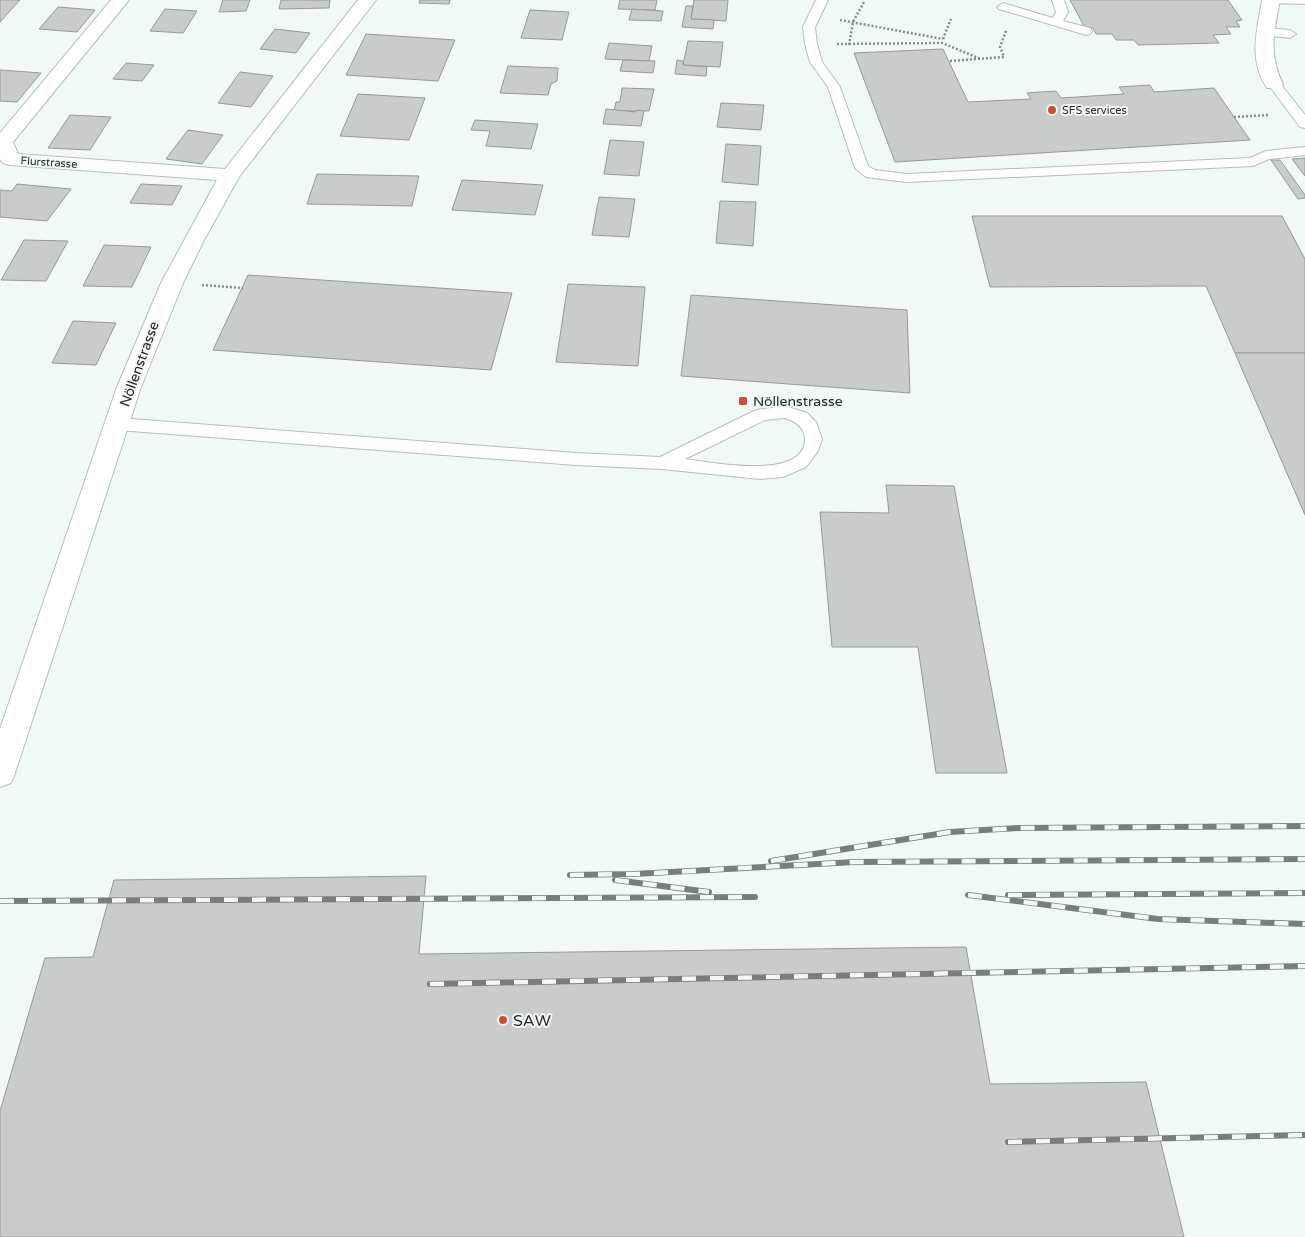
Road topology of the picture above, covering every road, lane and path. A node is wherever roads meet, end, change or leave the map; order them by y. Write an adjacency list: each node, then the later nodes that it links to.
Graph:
1 (120, 0): 25 (street, Flurstrasse)
2 (366, 0): 25 (street, Nöllenstrasse)
3 (822, 0): 9 (lane)
4 (1058, 0): 12 (lane)
5 (1271, 0): 6 (lane); 14 (street)
6 (1305, 1)
7 (864, 2): 11 (path)
8 (1008, 9): 12 (lane); 20 (path)
9 (815, 15): 11 (path); 18 (lane)
10 (950, 19): 16 (path)
11 (853, 22): 16 (path); 19 (path)
12 (1056, 23): 13 (lane)
13 (1086, 31)
14 (1266, 32): 15 (lane); 22 (street)
15 (1290, 34)
16 (943, 39): 17 (path)
17 (942, 43): 19 (path); 20 (path)
18 (811, 44): 19 (path); 24 (lane)
19 (848, 44)
20 (981, 59): 21 (path)
21 (950, 60)
22 (1274, 84): 23 (lane)
23 (1305, 124)
24 (1305, 152)
25 (230, 175): 28 (street, Nöllenstrasse)
26 (196, 285): 27 (path)
27 (243, 288)
28 (118, 424): 29 (lane); 30 (street, Nöllenstrasse)
29 (662, 463): 29 (lane)
30 (0, 773)

